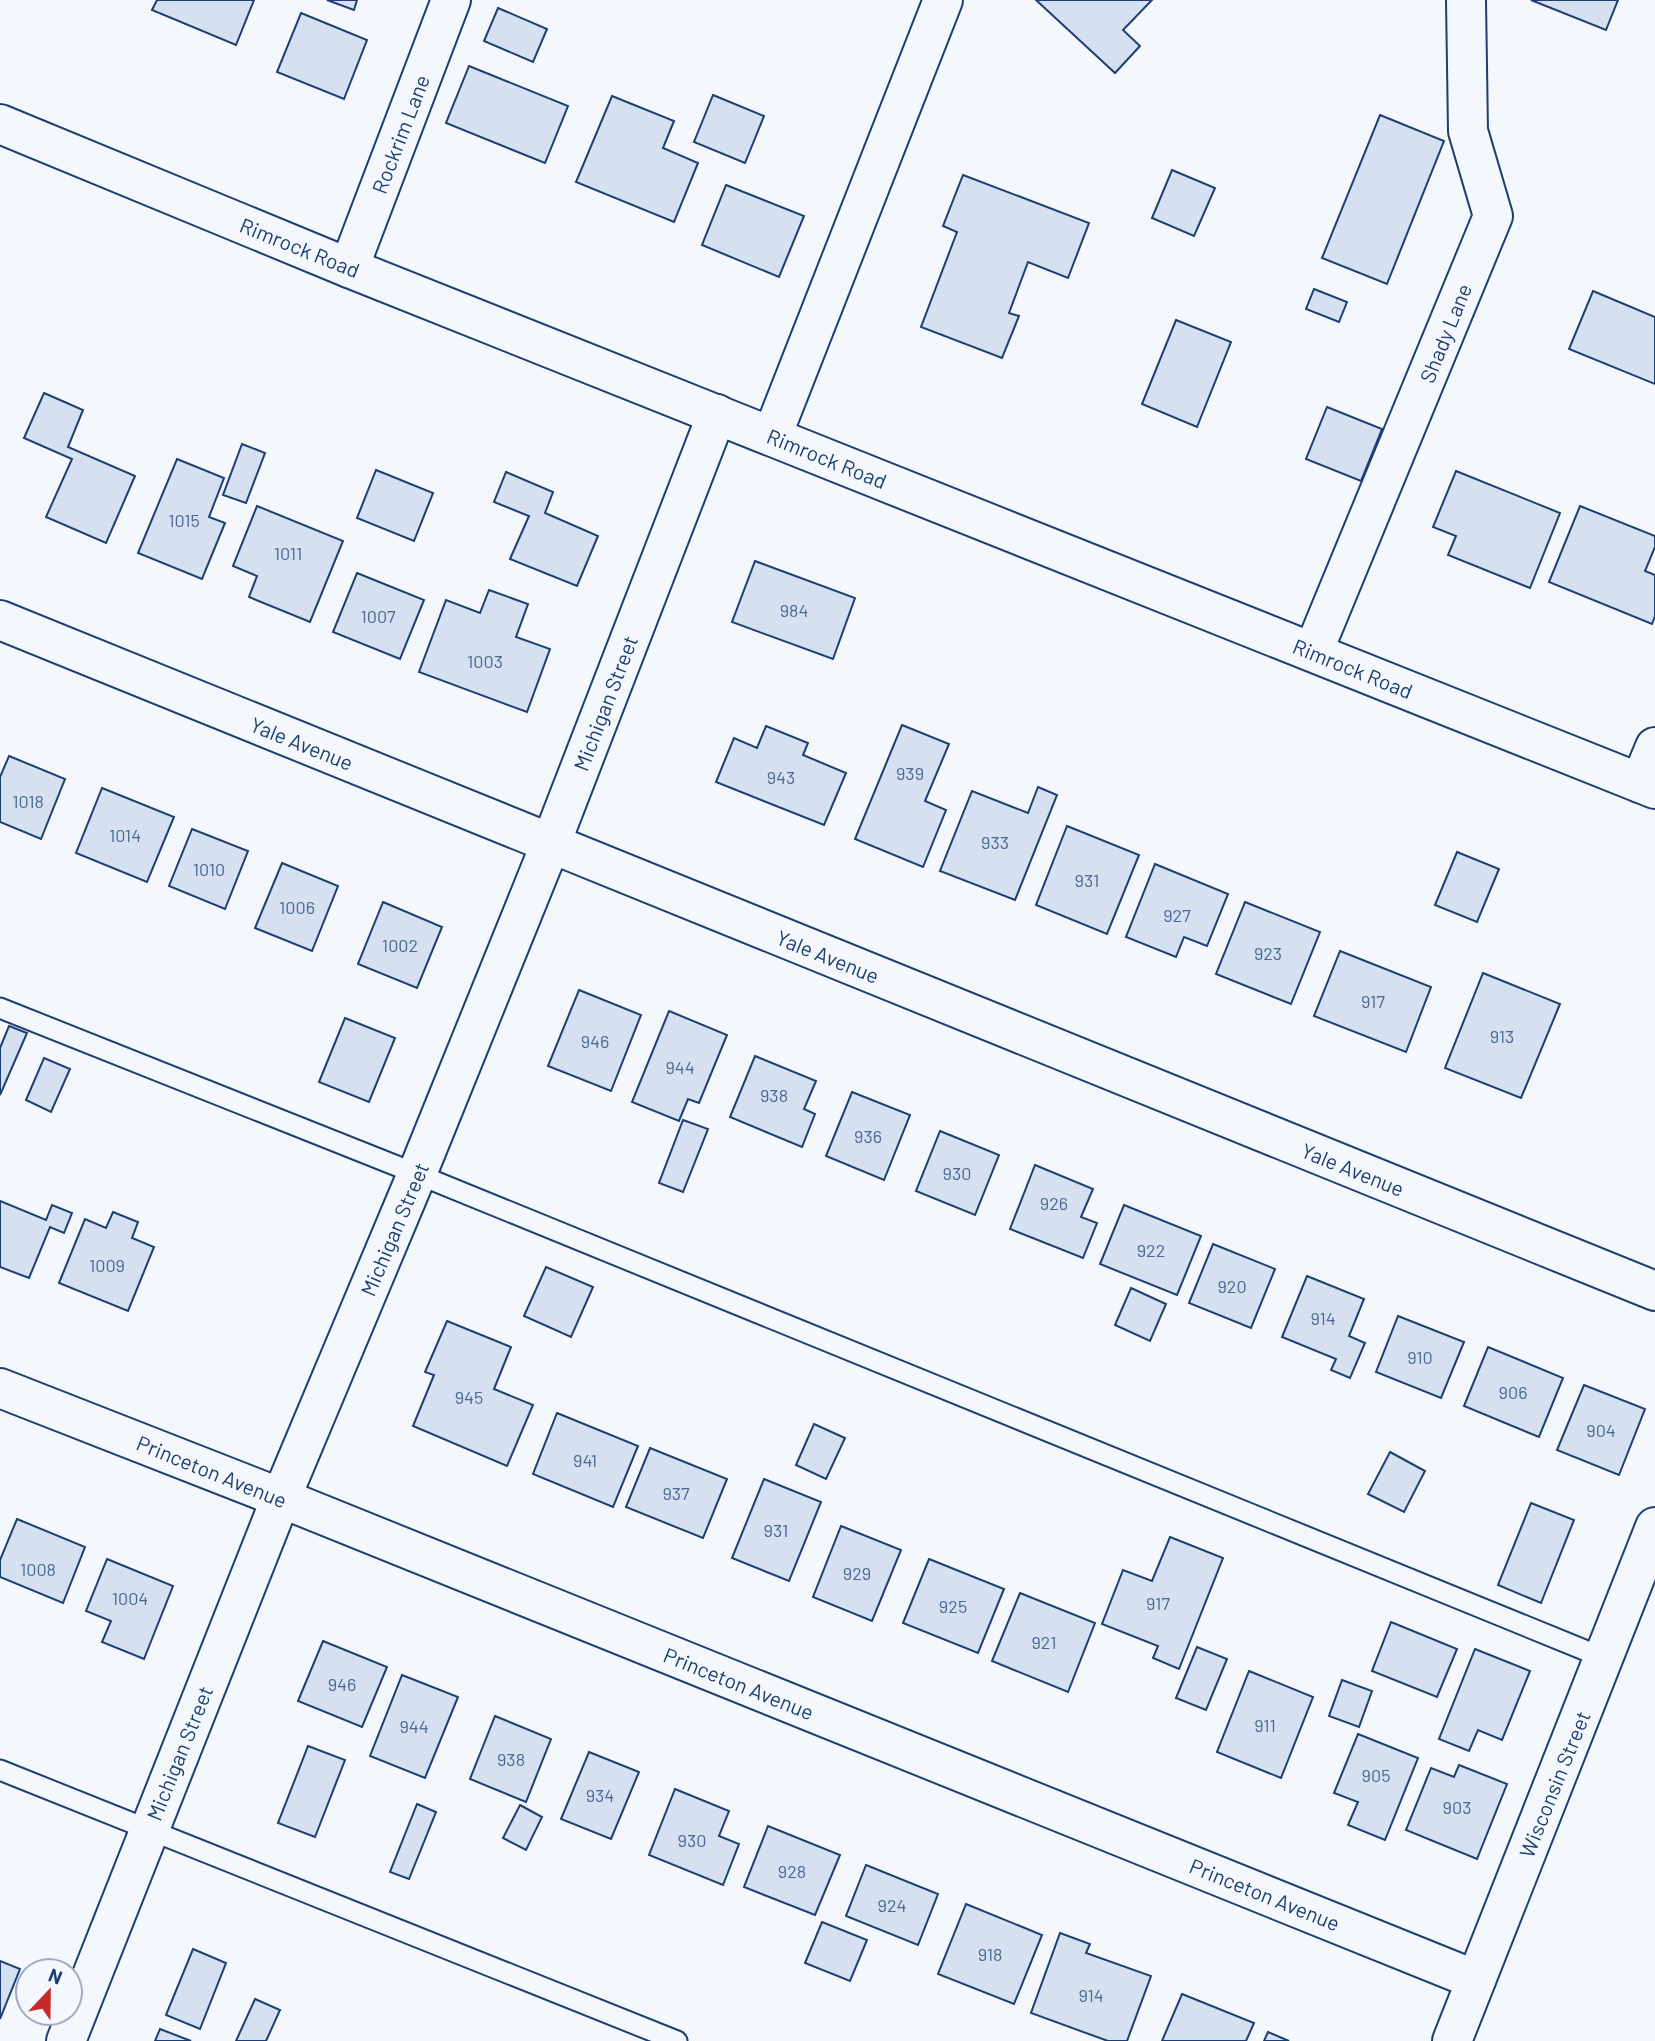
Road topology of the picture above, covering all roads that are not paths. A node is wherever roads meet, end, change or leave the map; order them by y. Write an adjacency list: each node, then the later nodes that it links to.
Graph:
1 (451, 0): 5 (street, Rockrim Lane)
2 (943, 0): 7 (street)
3 (1466, 0): 9 (street, Shady Lane)
4 (0, 124): 5 (street, Rimrock Road)
5 (349, 268): 6 (street, Rimrock Road)
6 (717, 414): 7 (street, Rimrock Road); 12 (street, Michigan Street)
7 (772, 436): 9 (street, Rimrock Road)
8 (0, 621): 12 (street, Yale Avenue)
9 (1313, 652): 11 (street, Rimrock Road)
10 (1655, 747): 11 (street)
11 (1648, 786)
12 (551, 843): 14 (street, Michigan Street); 15 (street, Yale Avenue)
13 (0, 1008): 14 (lane)
14 (417, 1174): 17 (street, Michigan Street); 19 (lane)
15 (1655, 1292)
16 (0, 1388): 17 (street, Princeton Avenue)
17 (281, 1498): 21 (street, Michigan Street); 22 (street, Princeton Avenue)
18 (1655, 1527): 19 (street, Wisconsin Street)
19 (1604, 1658): 22 (street, Wisconsin Street)
20 (0, 1770): 21 (lane)
21 (148, 1830): 23 (street, Michigan Street); 24 (lane)
22 (1476, 1980): 25 (street, Wisconsin Street)
23 (66, 2041)
24 (677, 2041)
25 (1452, 2041)

